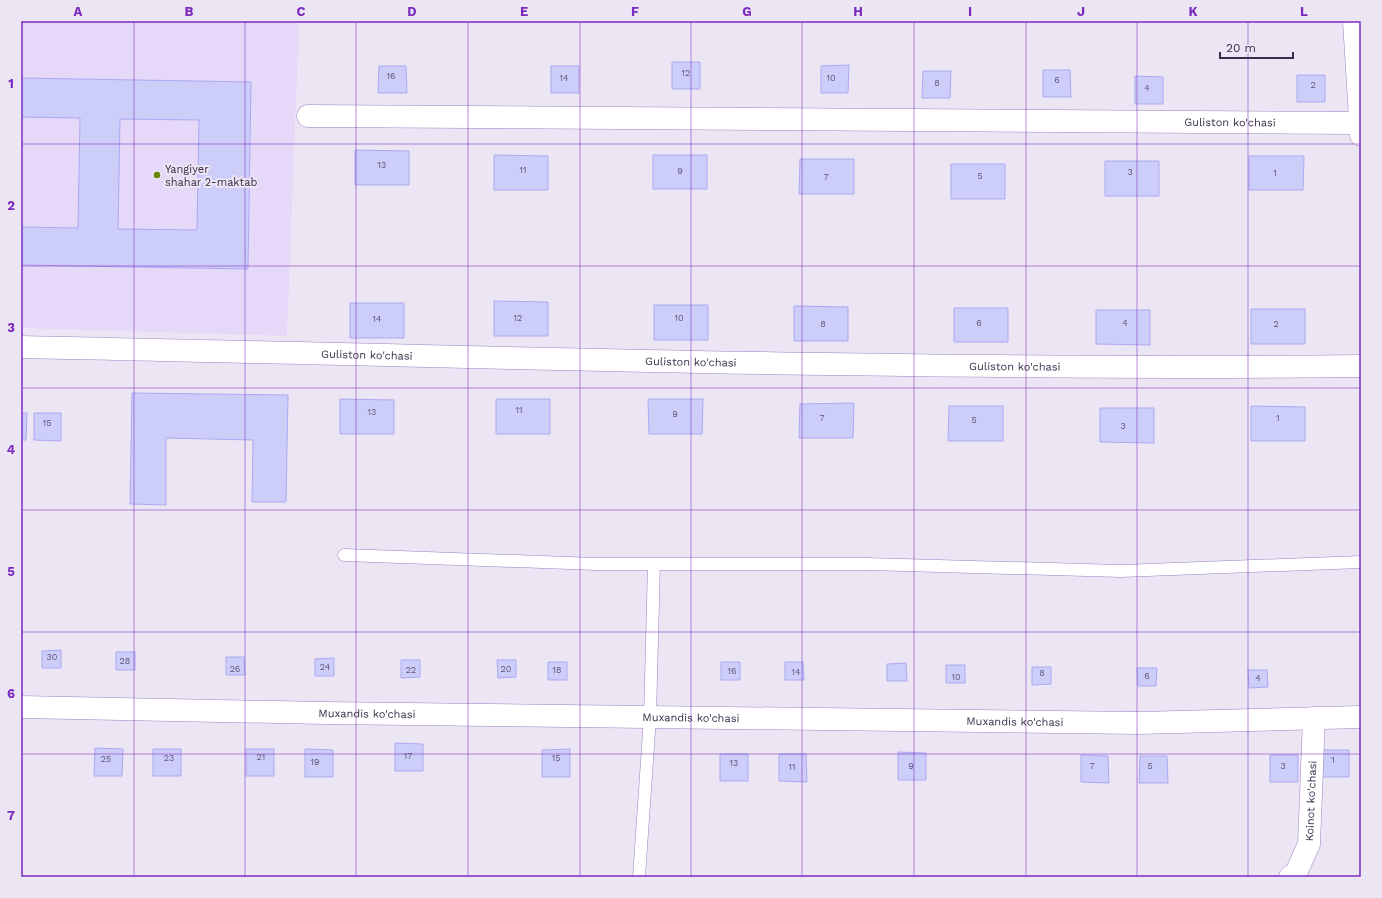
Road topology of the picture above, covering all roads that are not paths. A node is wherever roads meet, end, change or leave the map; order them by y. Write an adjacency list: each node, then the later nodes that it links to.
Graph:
1 (1354, 21): 3 (street, Guliston ko'chasi)
2 (308, 116): 3 (street, Guliston ko'chasi)
3 (1361, 129)
4 (21, 347): 5 (street, Guliston ko'chasi)
5 (1361, 366)
6 (344, 555): 8 (lane)
7 (1361, 562): 8 (lane)
8 (654, 564): 10 (lane)
9 (21, 707): 10 (street, Muxandis ko'chasi)
10 (650, 717): 12 (street, Muxandis ko'chasi); 13 (lane)
11 (1361, 717): 12 (street, Muxandis ko'chasi)
12 (1314, 718): 14 (street, Koinot ko'chasi)
13 (638, 877)
14 (1290, 877)

